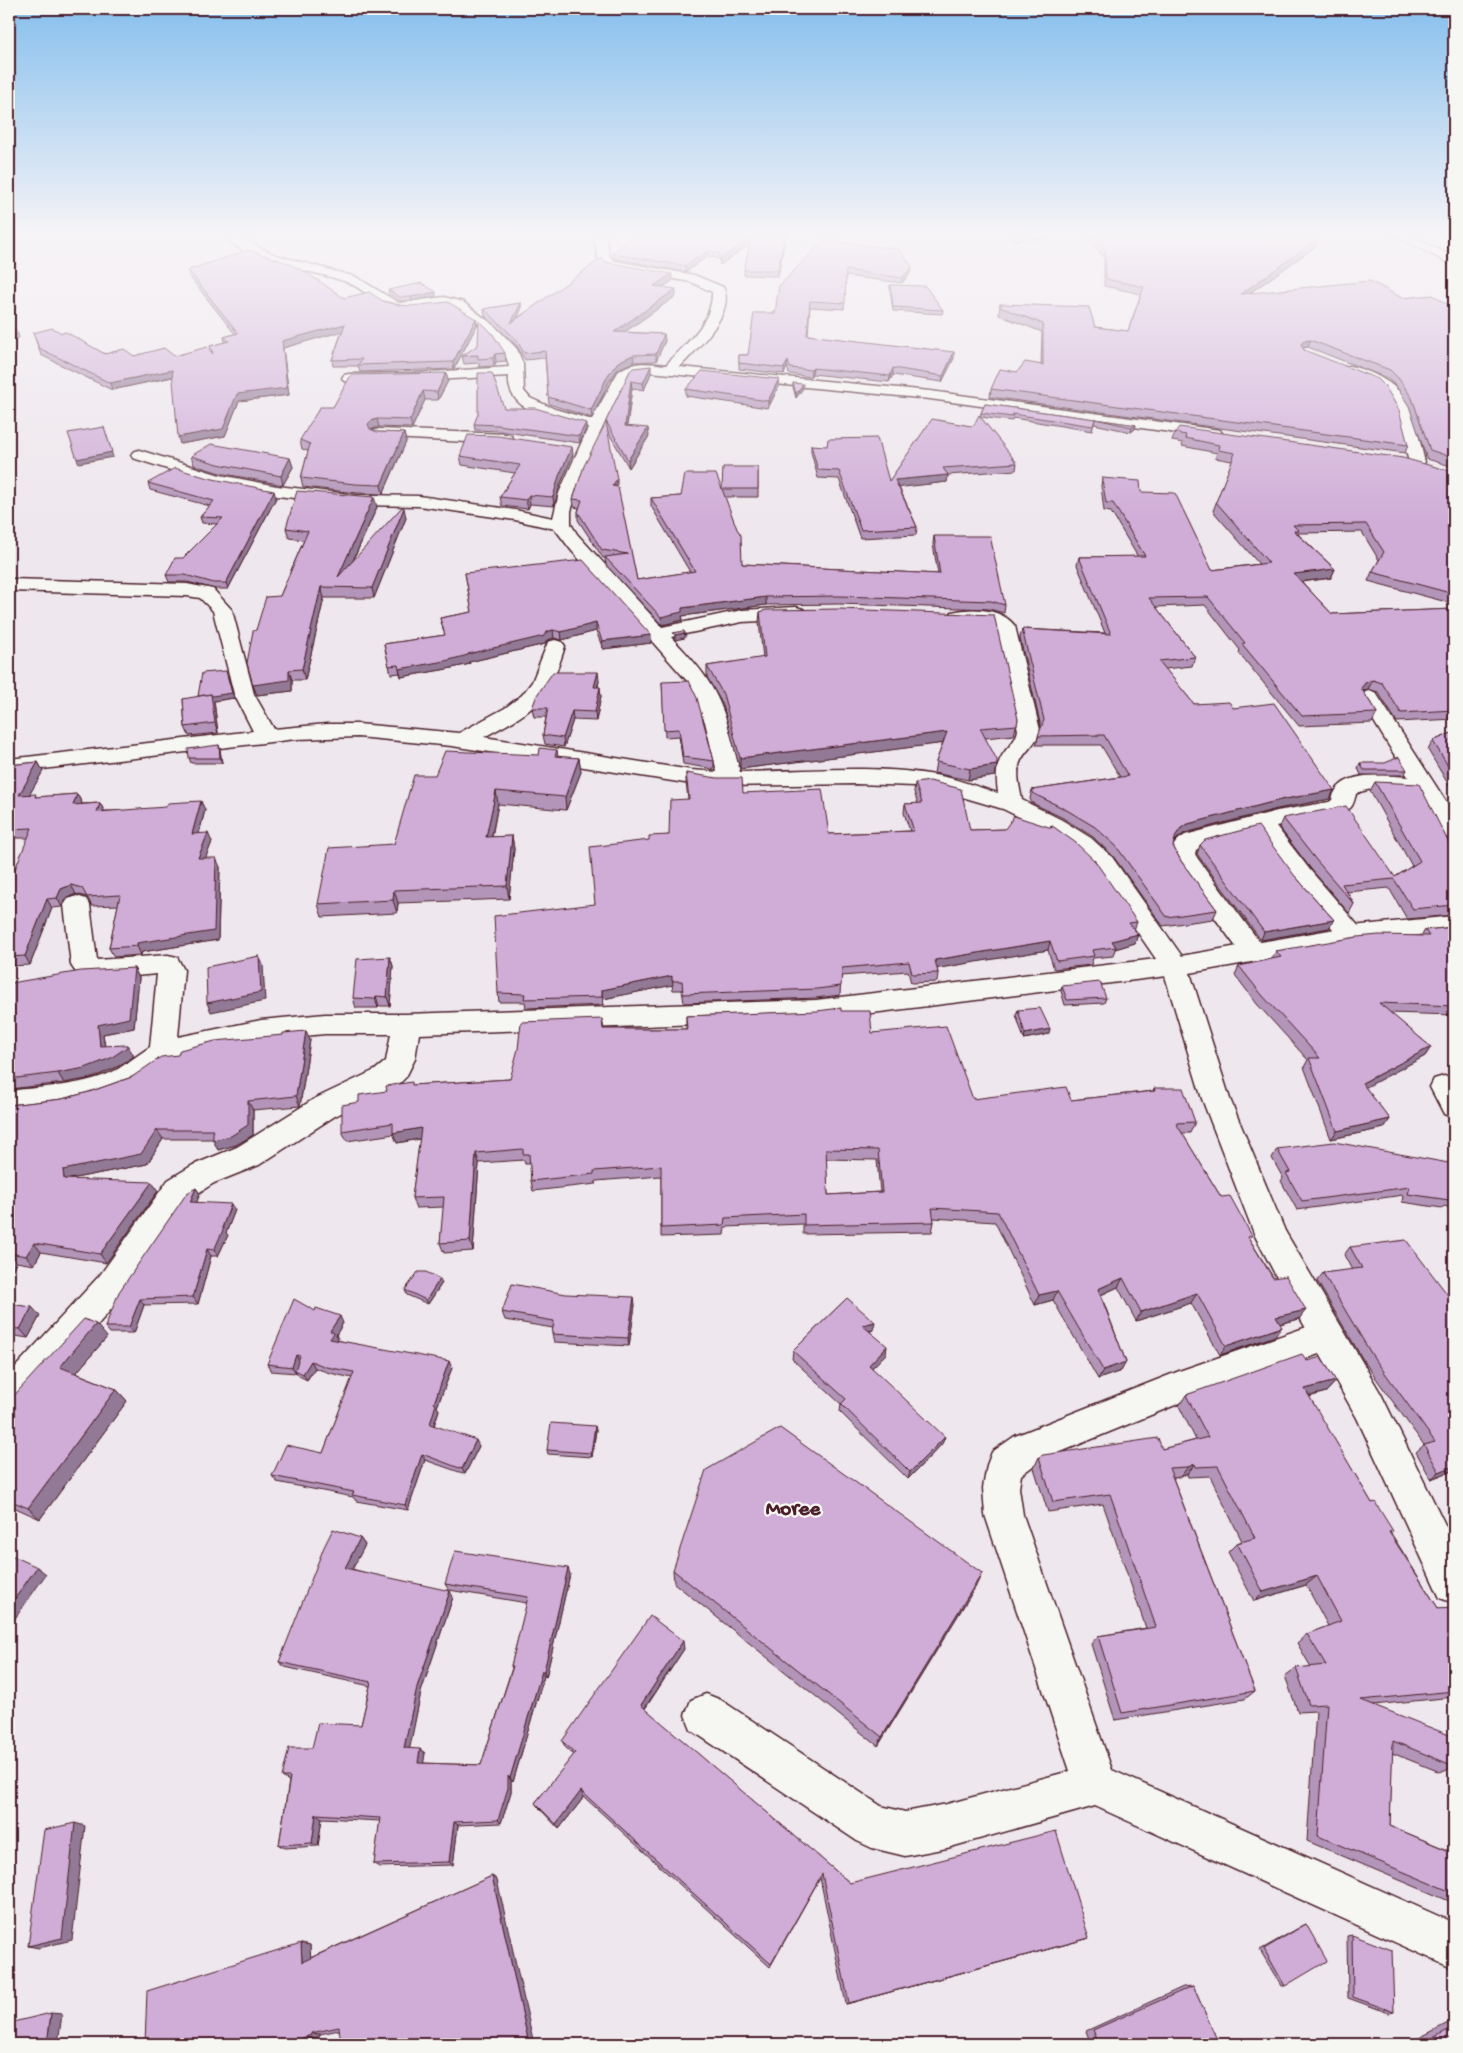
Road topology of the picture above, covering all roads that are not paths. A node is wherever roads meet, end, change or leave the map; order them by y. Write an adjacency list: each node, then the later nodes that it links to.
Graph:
1 (492, 330): 5 (street)
2 (705, 330): 4 (street)
3 (1333, 364): 14 (street)
4 (670, 369): 7 (street); 9 (street)
5 (516, 371): 6 (street); 7 (street)
6 (349, 378)
7 (598, 426): 12 (street)
8 (379, 434): 10 (street)
9 (1232, 436)
10 (520, 442)
11 (567, 448): 12 (street)
12 (586, 451): 15 (street)
13 (139, 455): 15 (street)
14 (1417, 463)
15 (563, 526): 19 (street)
16 (9, 585): 22 (street)
17 (812, 612): 19 (street)
18 (936, 615): 27 (street)
19 (657, 634): 25 (street)
20 (555, 646): 23 (street)
21 (1369, 698): 26 (street)
22 (267, 736): 23 (street); 24 (street)
23 (463, 740): 25 (street)
24 (9, 766)
25 (730, 779): 27 (street)
26 (1424, 786): 28 (street); 29 (street)
27 (1011, 804): 34 (street)
28 (1262, 824): 32 (street); 33 (street)
29 (1454, 832)
30 (77, 905): 36 (street)
31 (1454, 925): 32 (street)
32 (1352, 936): 33 (street)
33 (1254, 952): 34 (street)
34 (1175, 966): 35 (street); 38 (street)
35 (406, 1024): 36 (street); 39 (street)
36 (163, 1052): 37 (street)
37 (9, 1102)
38 (1327, 1336): 40 (street); 42 (street)
39 (9, 1398)
40 (1454, 1584)
41 (706, 1715): 42 (street)
42 (1096, 1785): 43 (street)
43 (1454, 1946)

